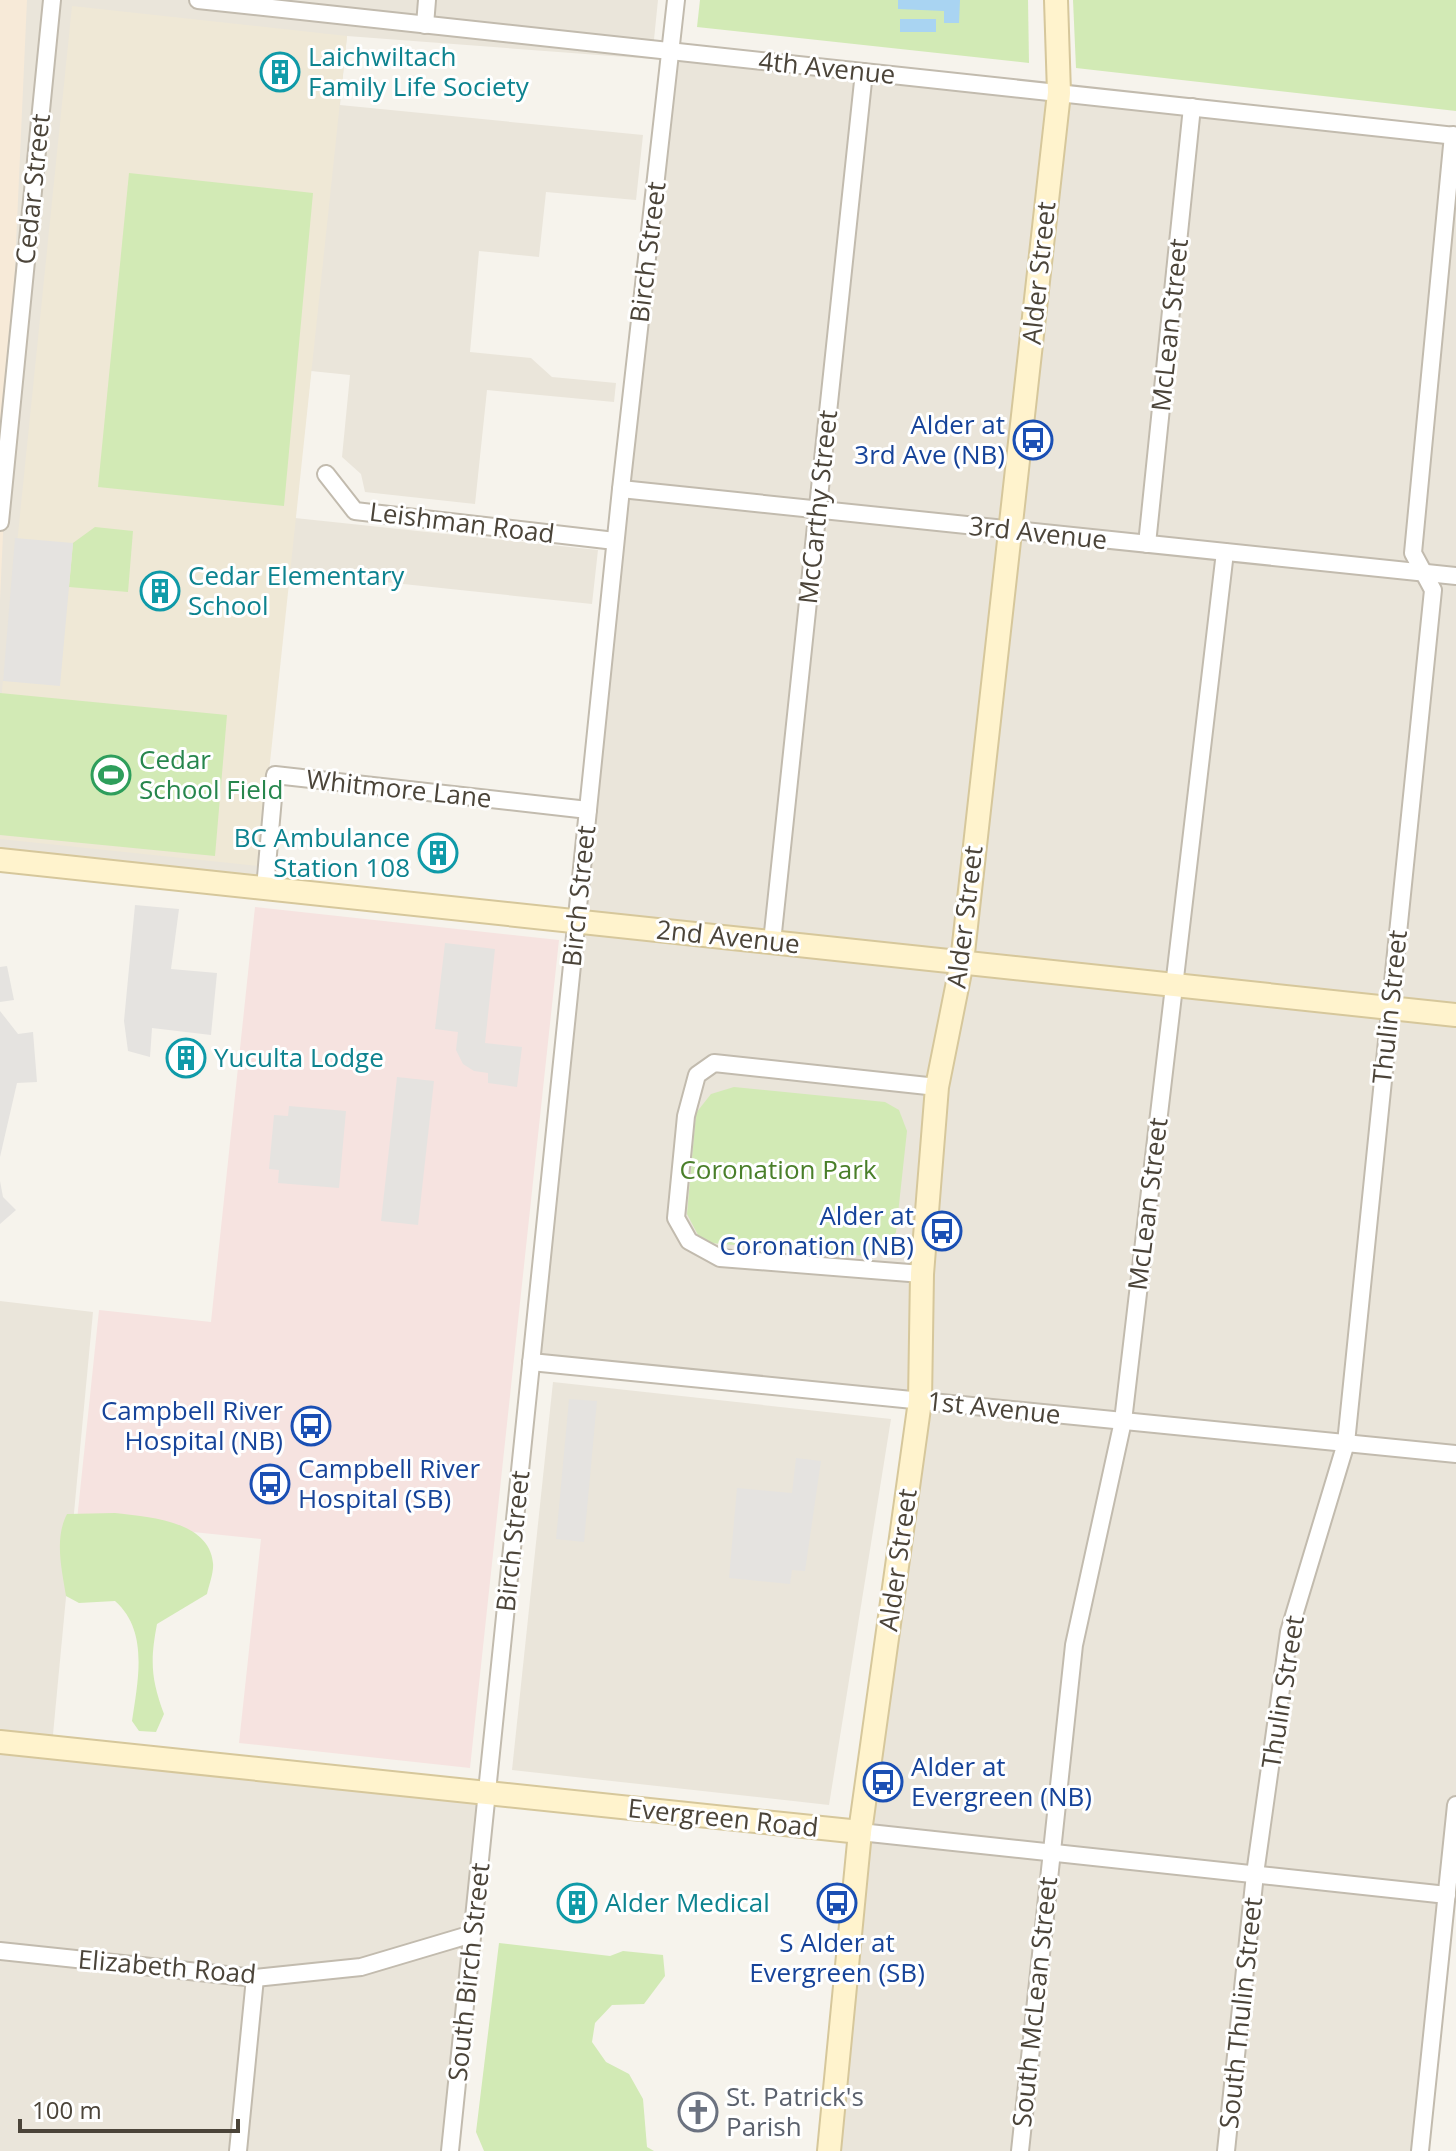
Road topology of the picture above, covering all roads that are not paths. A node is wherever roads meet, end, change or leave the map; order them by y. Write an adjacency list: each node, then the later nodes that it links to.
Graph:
1 (52, 0): 15 (street, Cedar Street)
2 (198, 0): 6 (street, 4th Avenue)
3 (427, 0): 6 (street)
4 (676, 0): 7 (street, Birch Street)
5 (1056, 0): 9 (street, Alder Street)
6 (425, 25): 7 (street, 4th Avenue)
7 (671, 51): 8 (street, 4th Avenue); 13 (street, Birch Street)
8 (864, 72): 9 (street, 4th Avenue); 14 (street, McCarthy Street)
9 (1059, 93): 10 (street, 4th Avenue); 16 (street, Alder Street)
10 (1192, 107): 11 (street, 4th Avenue); 18 (street, McLean Street)
11 (1455, 136): 20 (street, Thulin Street)
12 (326, 474): 17 (street, Leishman Road)
13 (621, 489): 14 (street, 3rd Avenue); 17 (street, Birch Street)
14 (817, 510): 16 (street, 3rd Avenue); 26 (street, McCarthy Street)
15 (0, 522)
16 (1010, 530): 18 (street, 3rd Avenue); 27 (street, Alder Street)
17 (615, 541): 22 (street, Birch Street)
18 (1147, 544): 19 (street, 3rd Avenue)
19 (1225, 552): 20 (street, 3rd Avenue); 28 (street, McLean Street)
20 (1424, 572): 21 (street, 3rd Avenue); 29 (street, Thulin Street)
21 (1456, 576)
22 (588, 810): 24 (street, Whitmore Lane); 25 (street, Birch Street)
23 (0, 860): 24 (street, 2nd Avenue)
24 (265, 888): 25 (street, 2nd Avenue)
25 (577, 921): 26 (street, 2nd Avenue); 33 (street, Birch Street)
26 (772, 942): 27 (street, 2nd Avenue)
27 (962, 962): 28 (street, 2nd Avenue); 31 (street, Alder Street)
28 (1174, 984): 29 (street, 2nd Avenue); 35 (street, McLean Street)
29 (1390, 1008): 30 (street, 2nd Avenue); 36 (street, Thulin Street)
30 (1456, 1015)
31 (937, 1087): 32 (street, Alder Street); 32 (street)
32 (922, 1274): 34 (street, Alder Street)
33 (531, 1362): 34 (street, 1st Avenue); 39 (street, Birch Street)
34 (920, 1401): 35 (street, 1st Avenue); 41 (street, Alder Street)
35 (1123, 1421): 36 (street, 1st Avenue); 42 (street, McLean Street)
36 (1346, 1443): 37 (street, 1st Avenue); 43 (street, Thulin Street)
37 (1456, 1454)
38 (0, 1742): 39 (street, Evergreen Road)
39 (487, 1793): 41 (street, Evergreen Road); 45 (street, South Birch Street)
40 (1456, 1805): 44 (street)
41 (860, 1832): 42 (street, Evergreen Road); 50 (street, Alder Street)
42 (1050, 1852): 43 (street, Evergreen Road); 51 (street, South McLean Street)
43 (1255, 1874): 44 (street, Evergreen Road); 52 (street, South Thulin Street)
44 (1447, 1895): 53 (street)
45 (472, 1934): 47 (street, Elizabeth Road); 49 (street, South Birch Street)
46 (0, 1951): 47 (street, Elizabeth Road)
47 (255, 1978): 48 (street)
48 (238, 2151)
49 (450, 2151)
50 (829, 2151)
51 (1020, 2151)
52 (1226, 2151)
53 (1420, 2151)

